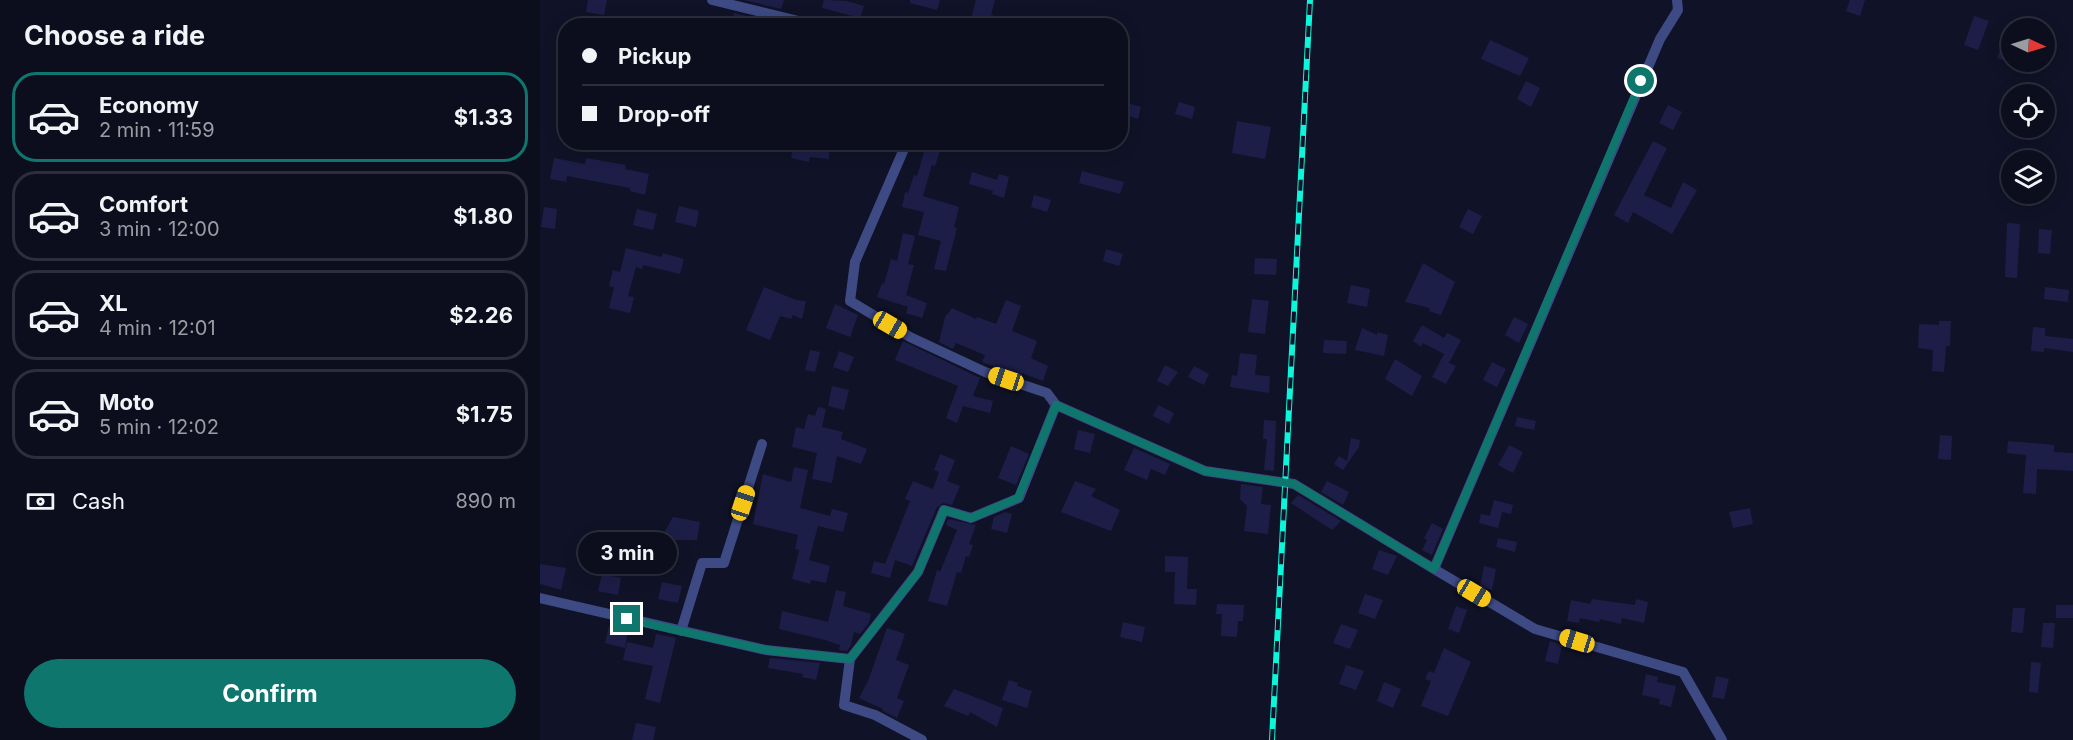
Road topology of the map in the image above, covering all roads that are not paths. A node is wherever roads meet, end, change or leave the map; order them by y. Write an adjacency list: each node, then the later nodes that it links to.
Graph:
1 (712, 0): 3 (street)
2 (1677, 0): 7 (street)
3 (786, 18)
4 (904, 150): 5 (street)
5 (1056, 405): 7 (street); 10 (street)
6 (762, 444): 9 (street)
7 (1434, 569): 12 (street)
8 (540, 598): 9 (street)
9 (681, 631): 10 (street)
10 (850, 659): 11 (street)
11 (922, 740)
12 (1722, 740)

